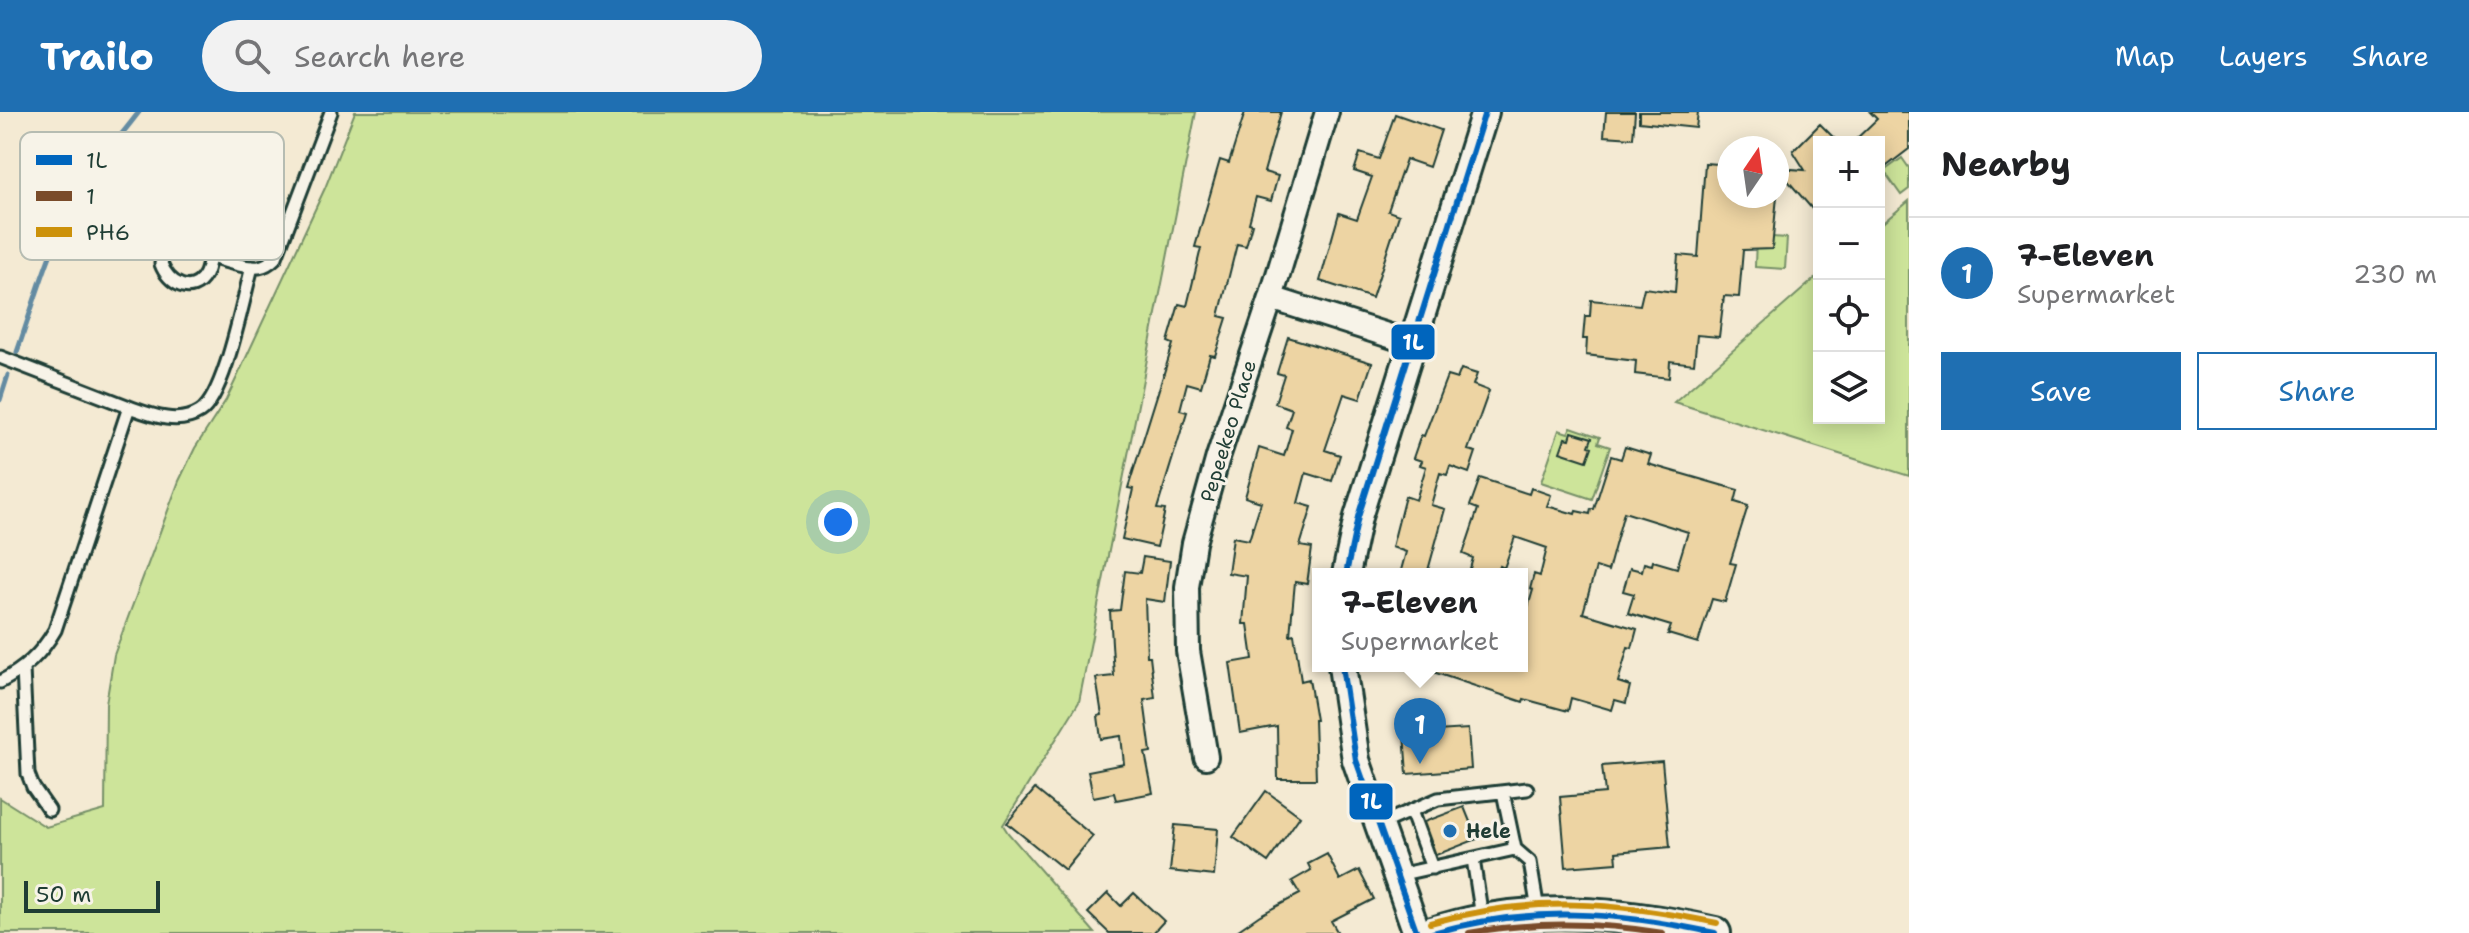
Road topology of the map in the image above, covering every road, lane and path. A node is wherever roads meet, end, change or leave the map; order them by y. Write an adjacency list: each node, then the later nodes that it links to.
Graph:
1 (331, 112): 4 (lane)
2 (1327, 112): 10 (street, Pepeekeo Place)
3 (1485, 112): 11 (street)
4 (284, 236)
5 (162, 260): 6 (lane)
6 (209, 260)
7 (225, 260): 9 (lane)
8 (272, 260): 9 (lane)
9 (252, 267): 13 (lane)
10 (1271, 298): 11 (street); 18 (street, Pepeekeo Place)
11 (1412, 343): 14 (street)
12 (0, 357): 13 (lane)
13 (129, 407): 15 (lane)
14 (1347, 568)
15 (23, 669): 17 (lane); 21 (lane)
16 (1343, 672): 23 (street)
17 (0, 682)
18 (1206, 757)
19 (1527, 789): 20 (lane)
20 (1503, 792): 22 (lane); 24 (lane)
21 (49, 810)
22 (1411, 811): 23 (lane); 26 (lane)
23 (1378, 825): 27 (street)
24 (1515, 849): 25 (lane); 28 (lane)
25 (1473, 859): 26 (lane); 29 (lane)
26 (1432, 868): 27 (lane)
27 (1397, 875): 30 (street)
28 (1539, 915): 29 (main road); 32 (main road)
29 (1482, 920): 31 (main road)
30 (1417, 933)
31 (1433, 933)
32 (1715, 933)

